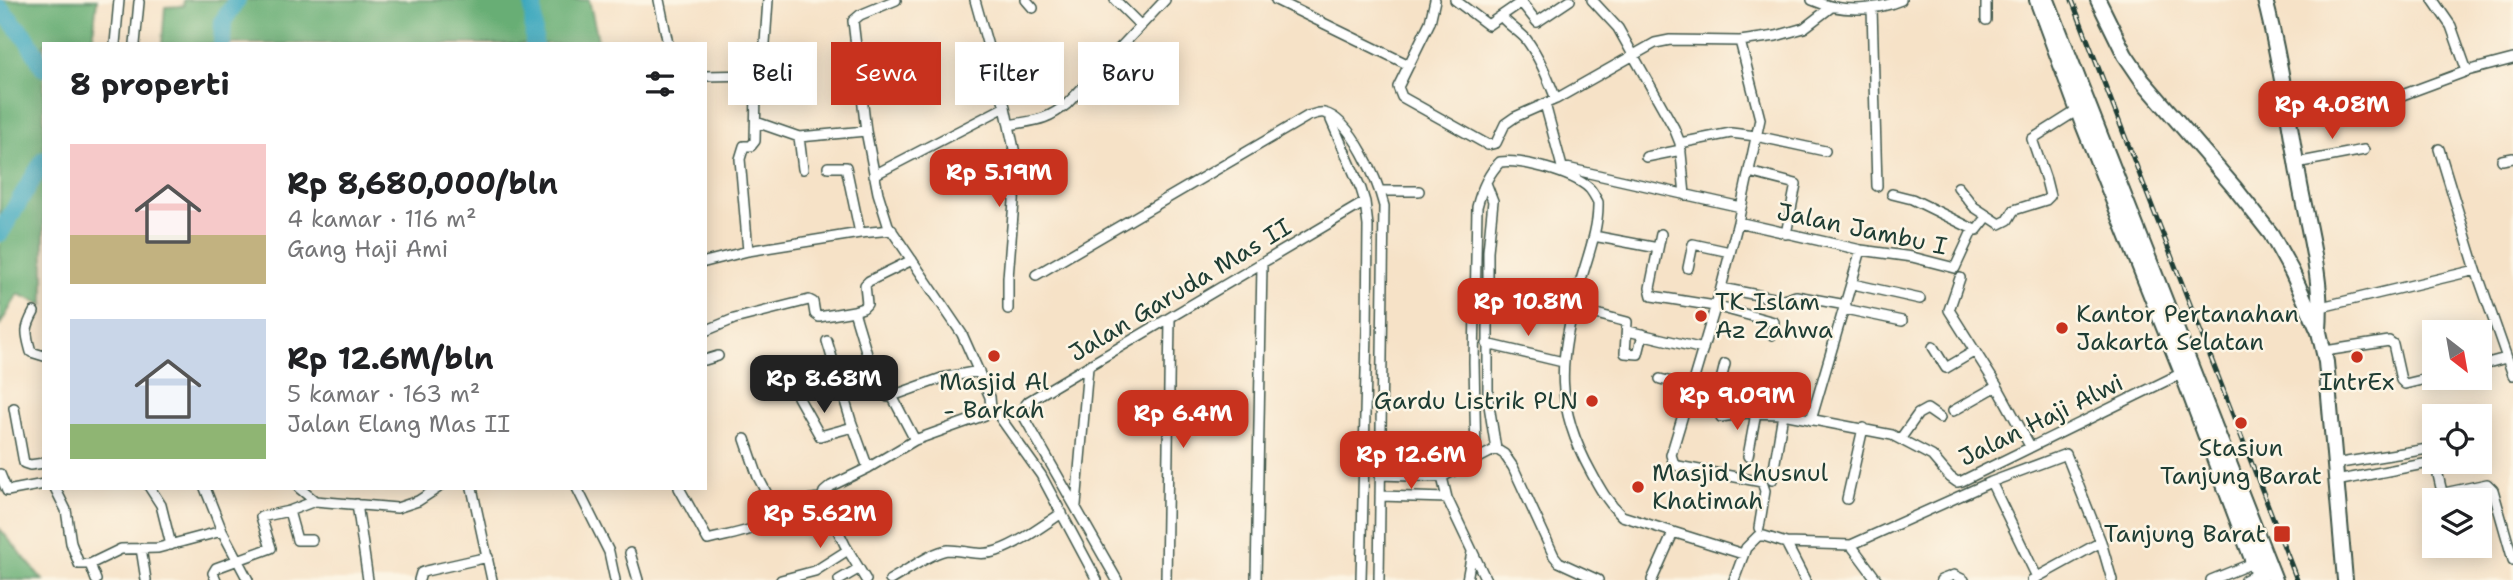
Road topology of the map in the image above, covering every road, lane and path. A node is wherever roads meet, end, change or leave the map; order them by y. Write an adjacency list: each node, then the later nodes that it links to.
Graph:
1 (119, 0): 29 (street)
2 (659, 0): 31 (street)
3 (768, 0): 32 (street)
4 (975, 0): 42 (street)
5 (1115, 0): 27 (street)
6 (1165, 0): 27 (street)
7 (1276, 0): 35 (street)
8 (1435, 0): 35 (street)
9 (1455, 0): 25 (street)
10 (1570, 0): 21 (street)
11 (1592, 0): 33 (street)
12 (1812, 0): 23 (street)
13 (1900, 0): 24 (street)
14 (1986, 0): 26 (street)
15 (2037, 0): 45 (main road)
16 (2048, 0): 45 (main road)
17 (2098, 0): 107 (main road)
18 (2265, 0): 44 (main road)
19 (2433, 0): 36 (street)
20 (891, 1): 48 (street)
21 (1521, 1): 25 (street)
22 (139, 2): 30 (street)
23 (1830, 8): 24 (street); 28 (street)
24 (1872, 8): 64 (street)
25 (1502, 16): 39 (street)
26 (1986, 20)
27 (1141, 26): 47 (street)
28 (1740, 41): 33 (street); 49 (street)
29 (115, 42)
30 (135, 42)
31 (668, 42)
32 (765, 42)
33 (1635, 55): 39 (street); 51 (street)
34 (2513, 59): 36 (street)
35 (1409, 65): 40 (street)
36 (2467, 71): 44 (street)
37 (707, 76): 38 (street)
38 (728, 76)
39 (1556, 99): 40 (street)
40 (1545, 104): 69 (street)
41 (756, 105): 46 (street)
42 (1005, 107): 47 (street); 62 (street)
43 (1329, 115): 66 (street); 70 (street); 89 (street)
44 (2289, 115): 58 (main road)
45 (2084, 117): 72 (street); 125 (main road); 235 (main road)
46 (755, 122): 50 (street); 82 (street)
47 (1009, 125): 97 (street)
48 (866, 131): 50 (street); 62 (street)
49 (1756, 136): 51 (street); 54 (street); 61 (street)
50 (799, 137): 60 (street)
51 (1681, 146): 55 (street); 69 (street)
52 (2364, 149): 58 (street)
53 (2439, 149): 88 (street)
54 (1825, 151)
55 (1646, 157)
56 (2513, 158): 57 (street)
57 (2502, 160)
58 (2296, 163): 96 (main road)
59 (828, 167): 76 (street)
60 (803, 169)
61 (1749, 172): 71 (street); 78 (street)
62 (874, 175): 75 (street)
63 (1486, 183): 111 (street); 120 (street); 150 (street)
64 (1877, 186)
65 (1958, 187): 72 (street)
66 (1380, 191): 67 (street); 106 (street)
67 (1419, 191)
68 (1892, 194): 74 (street)
69 (1685, 195): 71 (street)
70 (1365, 202): 86 (street, Jalan Garuda Mas II); 104 (street)
71 (1741, 207): 73 (street)
72 (1988, 216): 74 (street, Jalan Jambu I)
73 (1738, 222): 78 (street, Jalan Jambu I); 83 (street)
74 (1973, 229): 81 (street, Jalan Jambu I)
75 (892, 230): 76 (street); 84 (street)
76 (860, 233): 82 (street)
77 (1661, 234): 80 (street)
78 (1786, 234): 81 (street, Jalan Jambu I)
79 (1599, 237): 80 (street)
80 (1658, 248): 94 (street)
81 (1861, 250): 91 (street)
82 (748, 251): 85 (street)
83 (1730, 252): 87 (street); 92 (street)
84 (912, 260): 99 (street); 124 (street)
85 (707, 261)
86 (1262, 265): 101 (street, Jalan Garuda Mas II); 219 (street)
87 (1688, 268)
88 (2476, 270): 96 (street); 118 (street)
89 (1036, 275)
90 (1960, 278): 114 (street)
91 (1853, 284): 93 (street); 95 (street)
92 (1721, 288): 94 (street); 95 (street)
93 (1920, 299)
94 (1715, 306): 109 (street); 113 (street)
95 (1845, 307): 102 (street); 140 (street)
96 (2321, 307): 107 (main road)
97 (1008, 309)
98 (1581, 310): 105 (street)
99 (854, 311): 103 (street); 131 (street)
100 (34, 312): 116 (street)
101 (1170, 319): 123 (street, Jalan Garuda Mas II); 218 (street)
102 (1902, 321)
103 (707, 330)
104 (1367, 331): 106 (street); 220 (street)
105 (1628, 331): 108 (street); 108 (street)
106 (1382, 332): 157 (street)
107 (2319, 332): 115 (main road)
108 (1643, 334): 113 (street)
109 (1772, 335)
110 (827, 341): 141 (street)
111 (1487, 344): 120 (street); 147 (street)
112 (1933, 347): 114 (street)
113 (1703, 349): 130 (street)
114 (1975, 351): 129 (street)
115 (2325, 351): 128 (street); 152 (main road)
116 (42, 355)
117 (718, 355): 119 (street)
118 (2506, 358): 121 (street); 126 (street)
119 (707, 359)
120 (1563, 362): 183 (street)
121 (2492, 362)
122 (1725, 364): 133 (street)
123 (1088, 367): 177 (street); 177 (street, Jalan Garuda Mas II)
124 (979, 371): 131 (street); 135 (street)
125 (2182, 373): 146 (street, Jalan Haji Alwi); 197 (main road)
126 (2513, 375)
127 (1660, 379): 130 (street, Jalan Haji Alwi)
128 (2422, 380)
129 (1997, 386): 136 (street); 146 (street)
130 (1691, 391): 133 (street, Jalan Haji Alwi); 182 (street)
131 (892, 396): 145 (street)
132 (798, 397): 141 (street)
133 (1715, 404): 137 (street, Jalan Haji Alwi)
134 (14, 408): 151 (street)
135 (991, 409): 145 (street); 179 (street)
136 (1953, 411)
137 (1756, 413): 138 (street, Jalan Haji Alwi); 149 (street)
138 (1783, 414): 140 (street, Jalan Haji Alwi); 159 (street)
139 (1940, 418): 143 (street)
140 (1811, 420): 142 (street, Jalan Haji Alwi)
141 (853, 427): 154 (street)
142 (1863, 428): 143 (street, Jalan Haji Alwi); 174 (street)
143 (1901, 438): 146 (street, Jalan Haji Alwi)
144 (745, 439): 180 (street)
145 (915, 440): 154 (street)
146 (2030, 446)
147 (1496, 449): 150 (street); 224 (street)
148 (2422, 450): 152 (street)
149 (1748, 456)
150 (1476, 458): 158 (street)
151 (42, 463)
152 (2334, 464): 160 (main road)
153 (2422, 464): 160 (street)
154 (868, 468): 172 (street)
155 (0, 474): 162 (street)
156 (2438, 474): 196 (street)
157 (1380, 475): 158 (street); 171 (street)
158 (1442, 477): 173 (street)
159 (1772, 480)
160 (2336, 481): 236 (main road)
161 (1991, 482): 185 (street); 188 (street); 201 (street)
162 (42, 484)
163 (56, 490): 198 (street)
164 (151, 490): 187 (street)
165 (205, 490): 181 (street)
166 (301, 490): 175 (street)
167 (435, 490): 176 (street)
168 (472, 490): 194 (street)
169 (578, 490): 209 (street)
170 (680, 490): 180 (street)
171 (1380, 496): 173 (street); 221 (street)
172 (822, 498): 180 (street); 190 (street)
173 (1447, 498): 191 (street)
174 (1847, 499)
175 (314, 501): 176 (street); 178 (street)
176 (357, 504): 206 (street)
177 (1076, 505): 217 (street)
178 (289, 511): 184 (street); 195 (street)
179 (1062, 513): 215 (street); 216 (street)
180 (778, 515)
181 (222, 531): 187 (street); 195 (street)
182 (1758, 532): 186 (street); 193 (street)
183 (1673, 533): 193 (street); 225 (street)
184 (312, 540)
185 (2101, 542): 201 (street); 231 (street)
186 (1786, 543): 188 (street); 227 (street)
187 (171, 545): 189 (street)
188 (1851, 545): 228 (street)
189 (141, 548): 198 (street); 203 (street)
190 (848, 550): 199 (street); 200 (street)
191 (1472, 552): 222 (street); 223 (street)
192 (630, 553): 210 (street)
193 (1743, 554): 226 (street)
194 (488, 557): 207 (street); 208 (street)
195 (237, 559): 204 (street); 205 (street)
196 (2513, 560)
197 (2253, 563): 232 (street); 234 (main road)
198 (90, 564): 202 (street)
199 (858, 569): 213 (street); 214 (street)
200 (802, 574): 211 (street); 212 (street)
201 (2034, 579)
202 (96, 580)
203 (146, 580)
204 (216, 580)
205 (248, 580)
206 (368, 580)
207 (419, 580)
208 (492, 580)
209 (615, 580)
210 (638, 580)
211 (781, 580)
212 (813, 580)
213 (838, 580)
214 (866, 580)
215 (890, 580)
216 (1097, 580)
217 (1117, 580)
218 (1166, 580)
219 (1256, 580)
220 (1361, 580)
221 (1379, 580)
222 (1467, 580)
223 (1486, 580)
224 (1598, 580)
225 (1652, 580)
226 (1734, 580)
227 (1805, 580)
228 (1877, 580)
229 (1941, 580): 230 (street)
230 (1964, 580)
231 (2112, 580)
232 (2211, 580)
233 (2245, 580): 234 (street)
234 (2258, 580)
235 (2275, 580)
236 (2345, 580)

